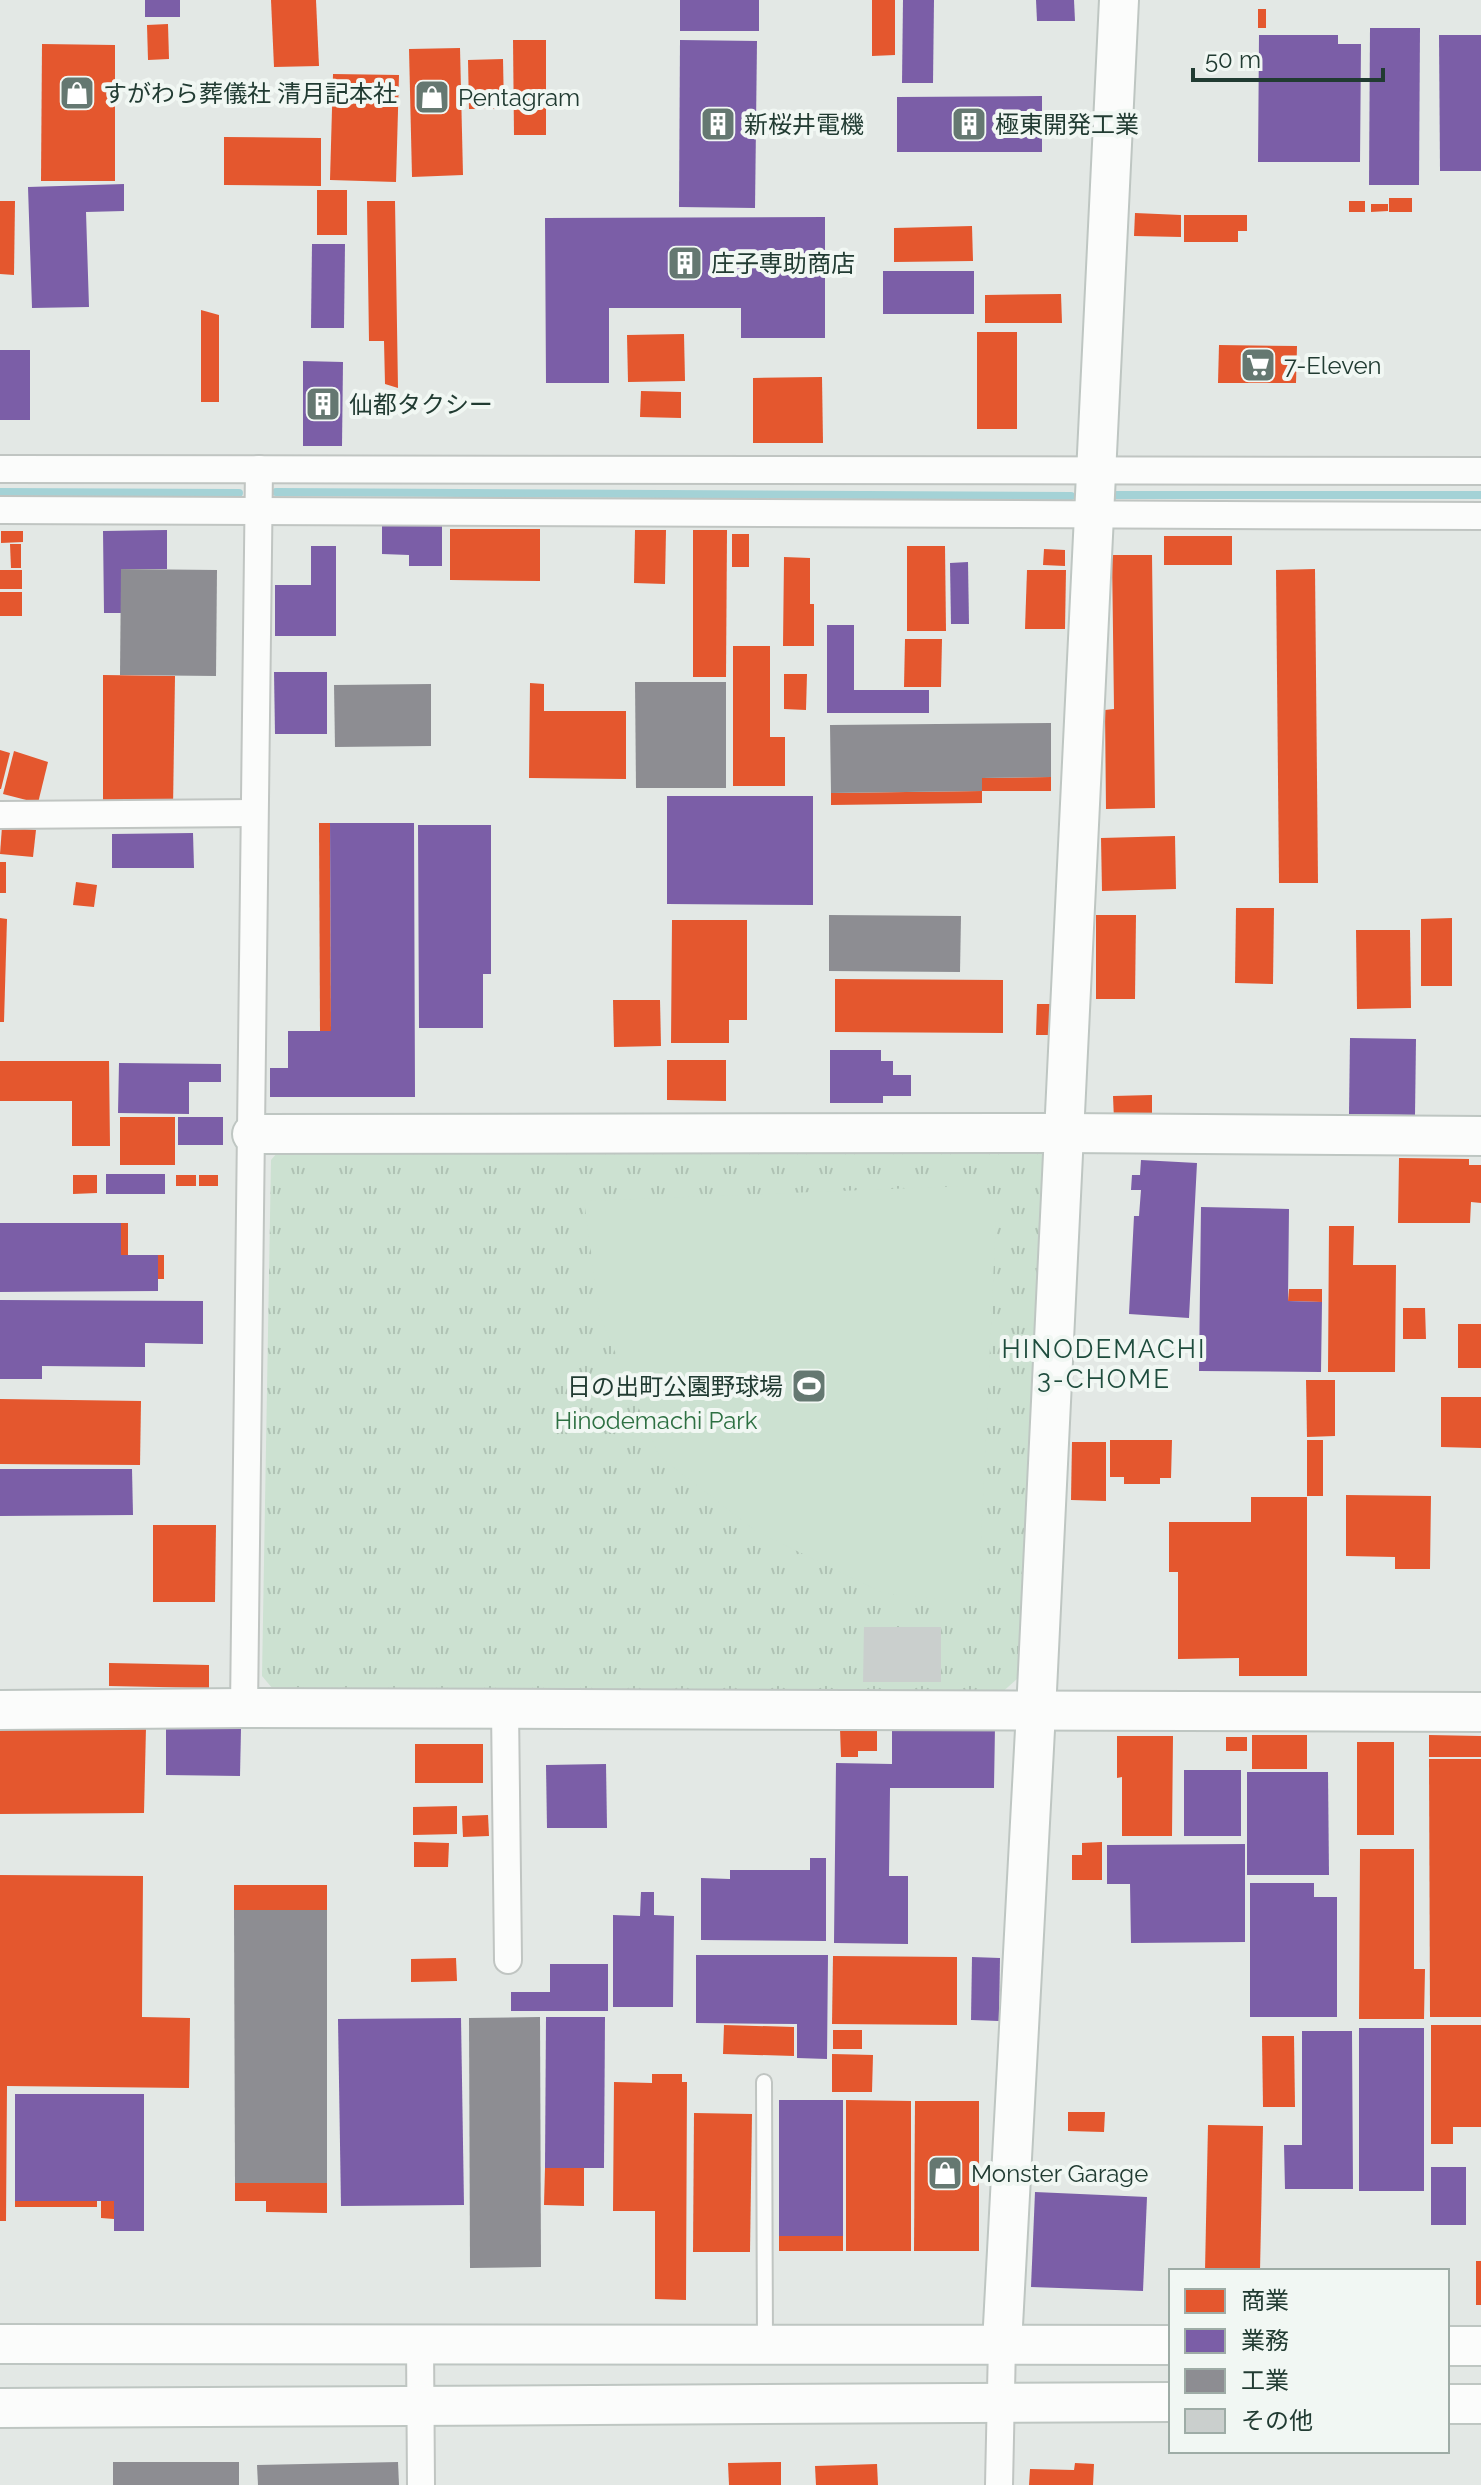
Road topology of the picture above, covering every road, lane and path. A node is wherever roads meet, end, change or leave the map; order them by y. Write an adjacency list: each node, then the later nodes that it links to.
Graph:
1 (1119, 0): 4 (street)
2 (0, 469): 3 (street)
3 (259, 469): 4 (street); 7 (street)
4 (1095, 470): 5 (street); 8 (street)
5 (1481, 471)
6 (0, 510): 7 (street)
7 (259, 510): 8 (street); 10 (street)
8 (1092, 516): 9 (street); 12 (street)
9 (1481, 516)
10 (254, 813): 11 (street); 13 (street)
11 (0, 815)
12 (1064, 1133): 13 (street); 14 (street); 18 (street)
13 (252, 1134): 15 (street)
14 (1481, 1136)
15 (244, 1708): 16 (street); 17 (street)
16 (505, 1709): 18 (street); 20 (street)
17 (0, 1710)
18 (1036, 1711): 19 (street); 25 (street)
19 (1481, 1712)
20 (508, 1960)
21 (764, 2082): 24 (lane)
22 (0, 2344): 23 (street)
23 (420, 2344): 24 (street); 31 (street)
24 (765, 2344): 25 (street)
25 (1002, 2344): 26 (street); 30 (street)
26 (1169, 2345)
27 (1449, 2346): 28 (street)
28 (1481, 2346)
29 (1169, 2402): 30 (street)
30 (1002, 2403): 31 (street); 36 (street)
31 (421, 2404): 34 (street); 35 (street)
32 (1449, 2404): 33 (street)
33 (1481, 2404)
34 (0, 2408)
35 (421, 2485)
36 (999, 2485)

